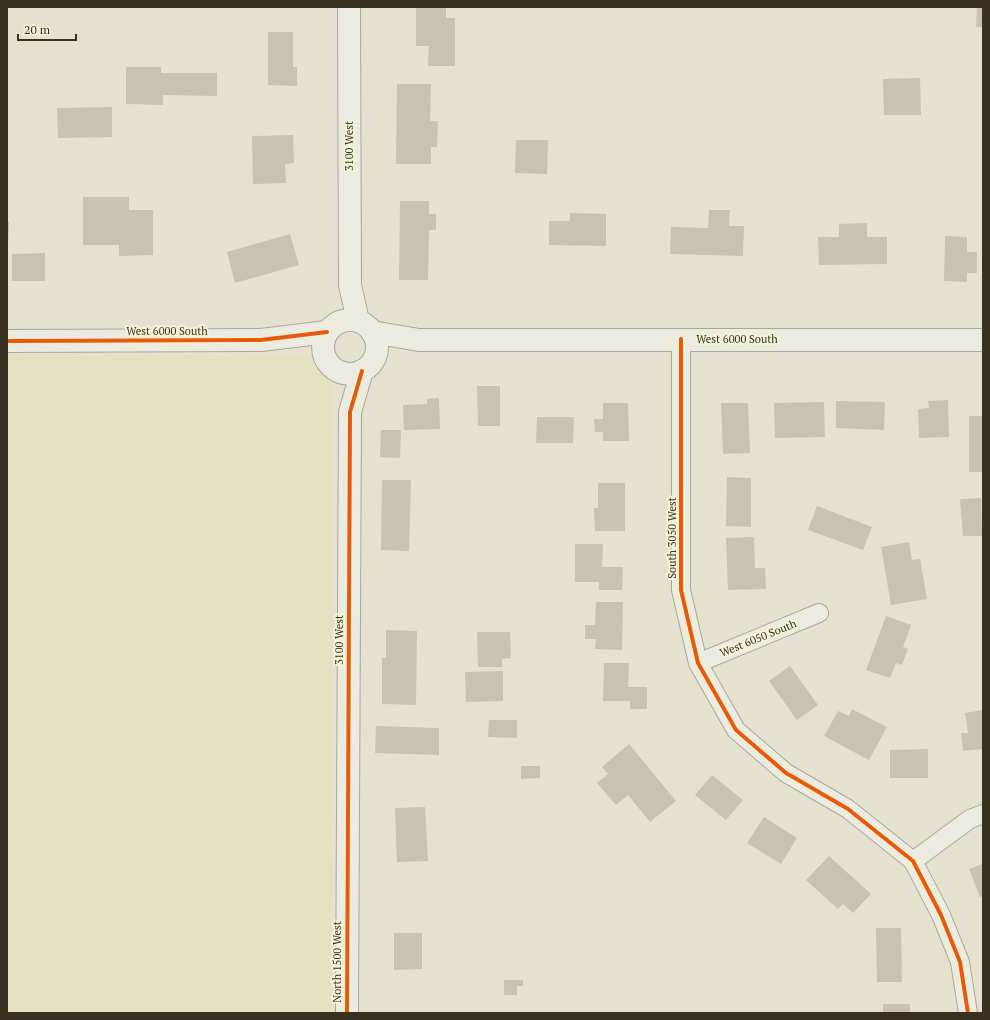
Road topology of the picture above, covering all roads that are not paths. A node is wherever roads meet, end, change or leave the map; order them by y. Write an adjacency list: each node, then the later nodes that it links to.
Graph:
1 (349, 7): 2 (street, 3100 West)
2 (350, 334): 3 (street, West 6000 South); 5 (street, West 6000 South); 6 (street, 3100 West); 7 (street, 3100 West)
3 (681, 340): 4 (street, West 6000 South); 10 (street, South 3050 West)
4 (983, 340)
5 (7, 341)
6 (336, 370): 7 (street); 8 (street, 3100 West)
7 (362, 371): 8 (street, 3100 West)
8 (350, 412): 13 (street, 3100 West)
9 (819, 613): 10 (street, West 6050 South)
10 (698, 663): 12 (street, South 3050 West)
11 (983, 814): 12 (street)
12 (913, 861): 15 (street, South 3050 West)
13 (346, 910): 14 (street, North 1500 West)
14 (346, 1013)
15 (968, 1013)

